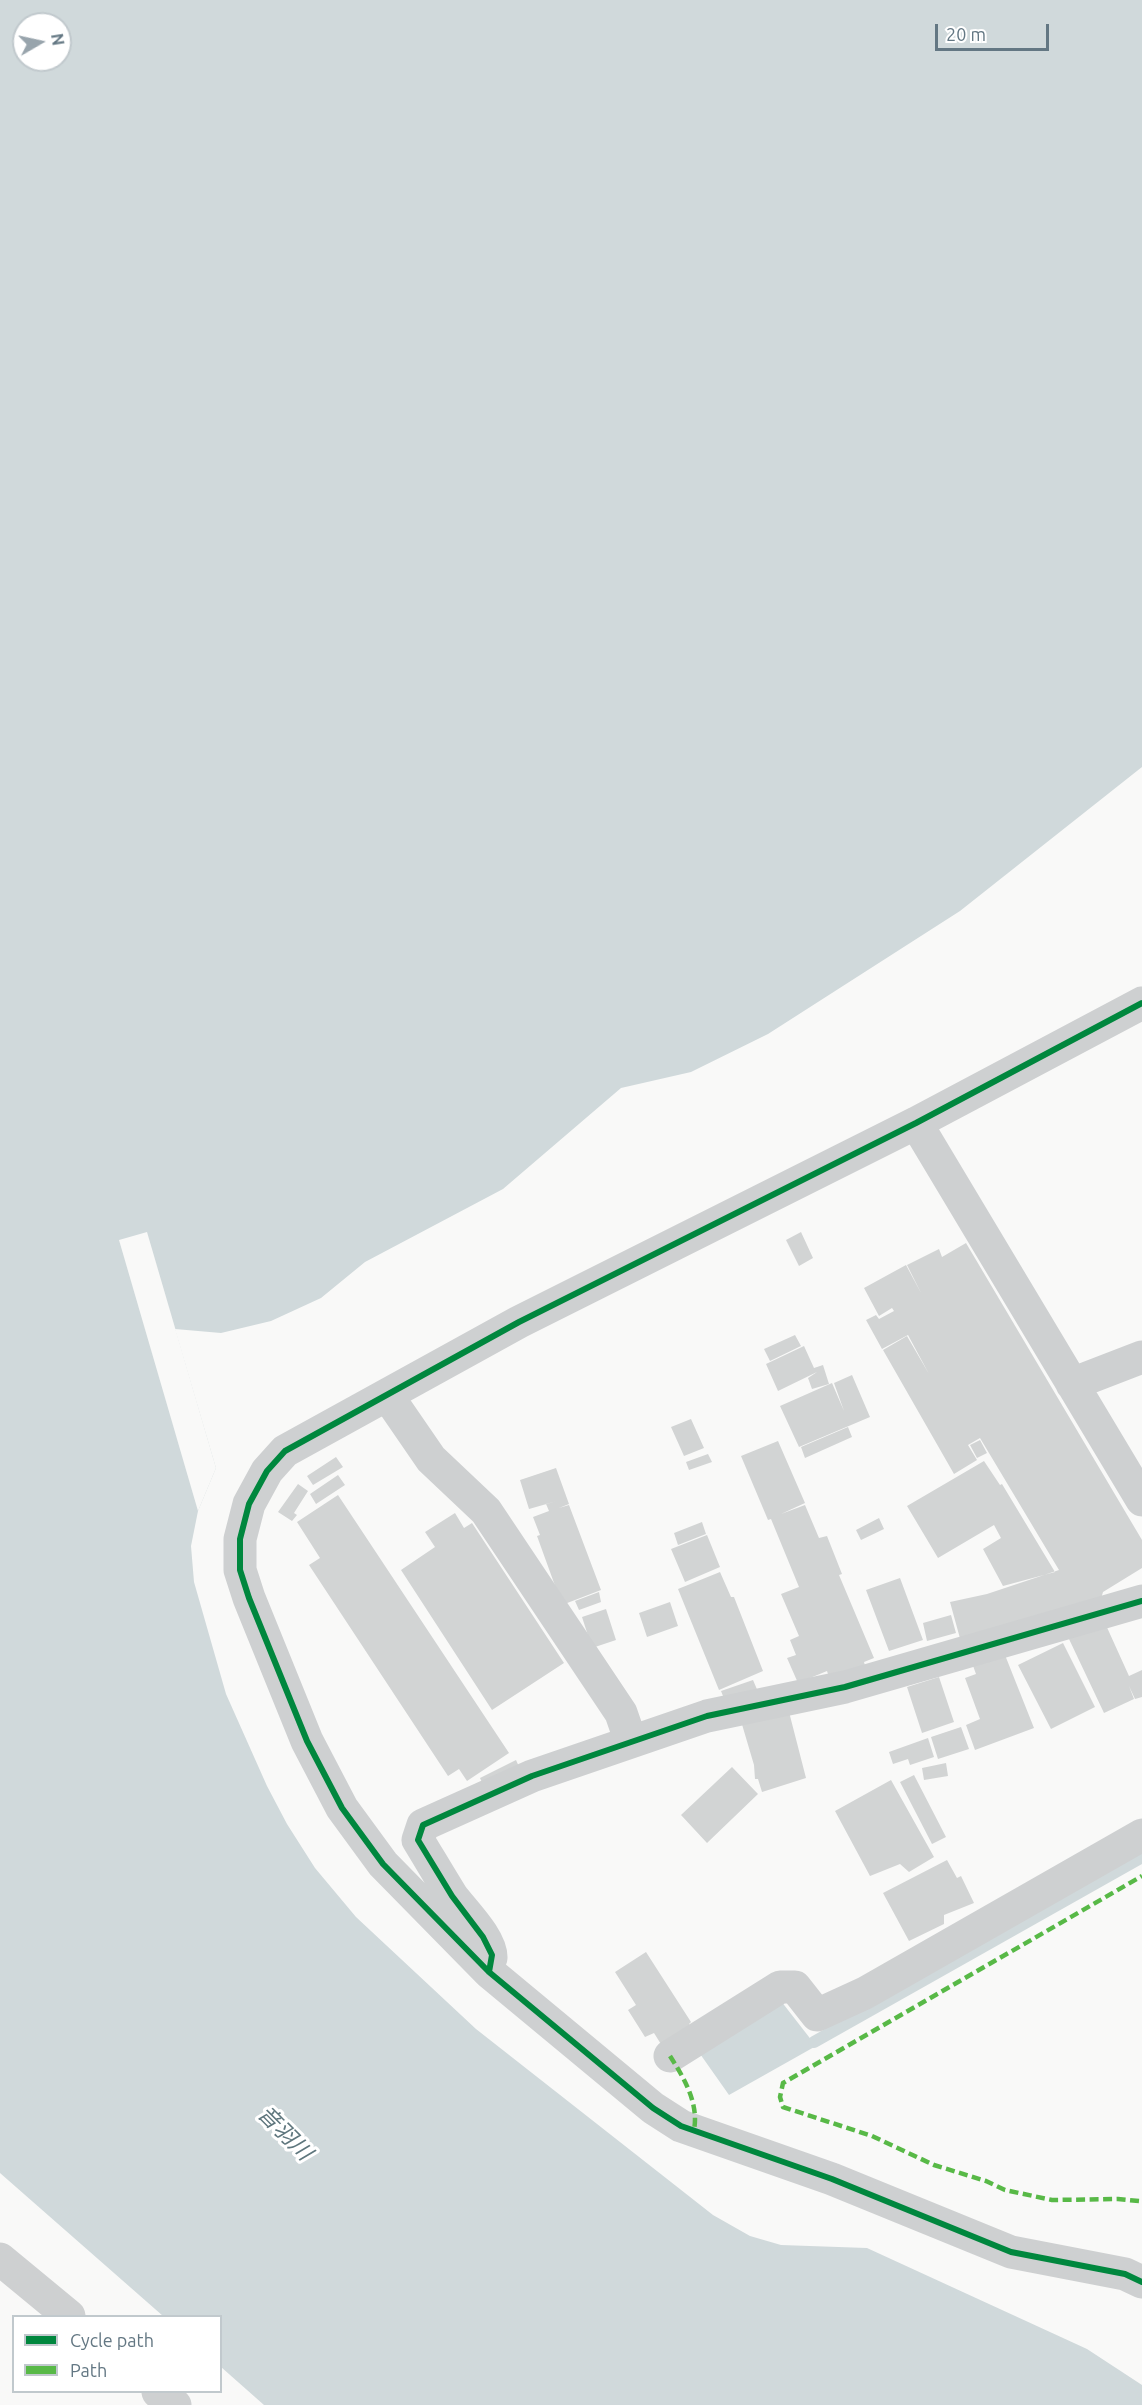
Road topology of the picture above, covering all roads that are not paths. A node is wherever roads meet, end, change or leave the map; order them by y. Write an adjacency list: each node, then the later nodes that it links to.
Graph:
1 (1142, 1003): 2 (street)
2 (916, 1123): 4 (street); 5 (street)
3 (1142, 1357): 4 (street)
4 (1072, 1384): 6 (street)
5 (387, 1395): 8 (street); 10 (street)
6 (1142, 1500)
7 (1142, 1601): 8 (street)
8 (631, 1742): 10 (street)
9 (1142, 1835): 11 (street)
10 (489, 1972): 13 (street)
11 (670, 2056)
12 (0, 2259): 14 (street)
13 (1142, 2282)
14 (68, 2315)
15 (161, 2393): 16 (street)
16 (175, 2405)

